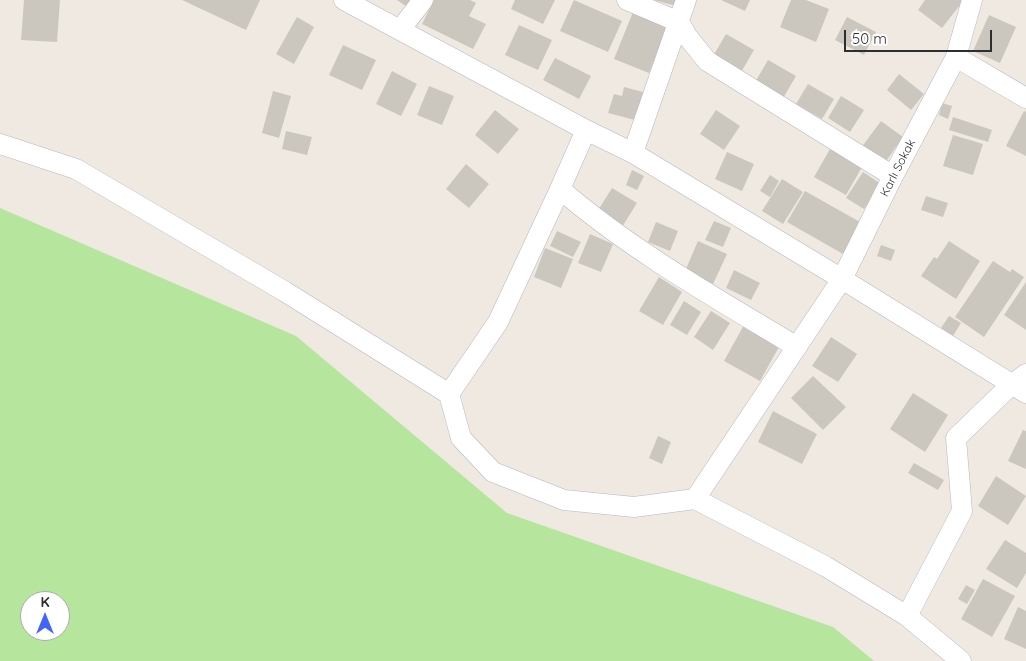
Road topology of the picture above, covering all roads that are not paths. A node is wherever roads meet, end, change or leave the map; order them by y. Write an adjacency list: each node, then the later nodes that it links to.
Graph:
1 (344, 0): 7 (street)
2 (423, 0): 7 (street)
3 (627, 0): 6 (street)
4 (686, 0): 6 (street)
5 (972, 0): 8 (street, Karlı Sokak)
6 (679, 22): 12 (street); 13 (street)
7 (400, 30): 10 (street)
8 (956, 57): 9 (street); 13 (street, Karlı Sokak)
9 (1026, 98)
10 (586, 130): 12 (street); 14 (street)
11 (0, 144): 18 (street)
12 (632, 153): 15 (street)
13 (893, 176): 15 (street, Karlı Sokak)
14 (560, 189): 16 (street); 18 (street)
15 (842, 279): 16 (street, Karlı Sokak); 17 (street)
16 (797, 347): 19 (street, Karlı Sokak)
17 (1021, 384): 20 (street)
18 (449, 394): 19 (street)
19 (695, 499): 20 (street)
20 (907, 616): 21 (street)
21 (961, 661)

